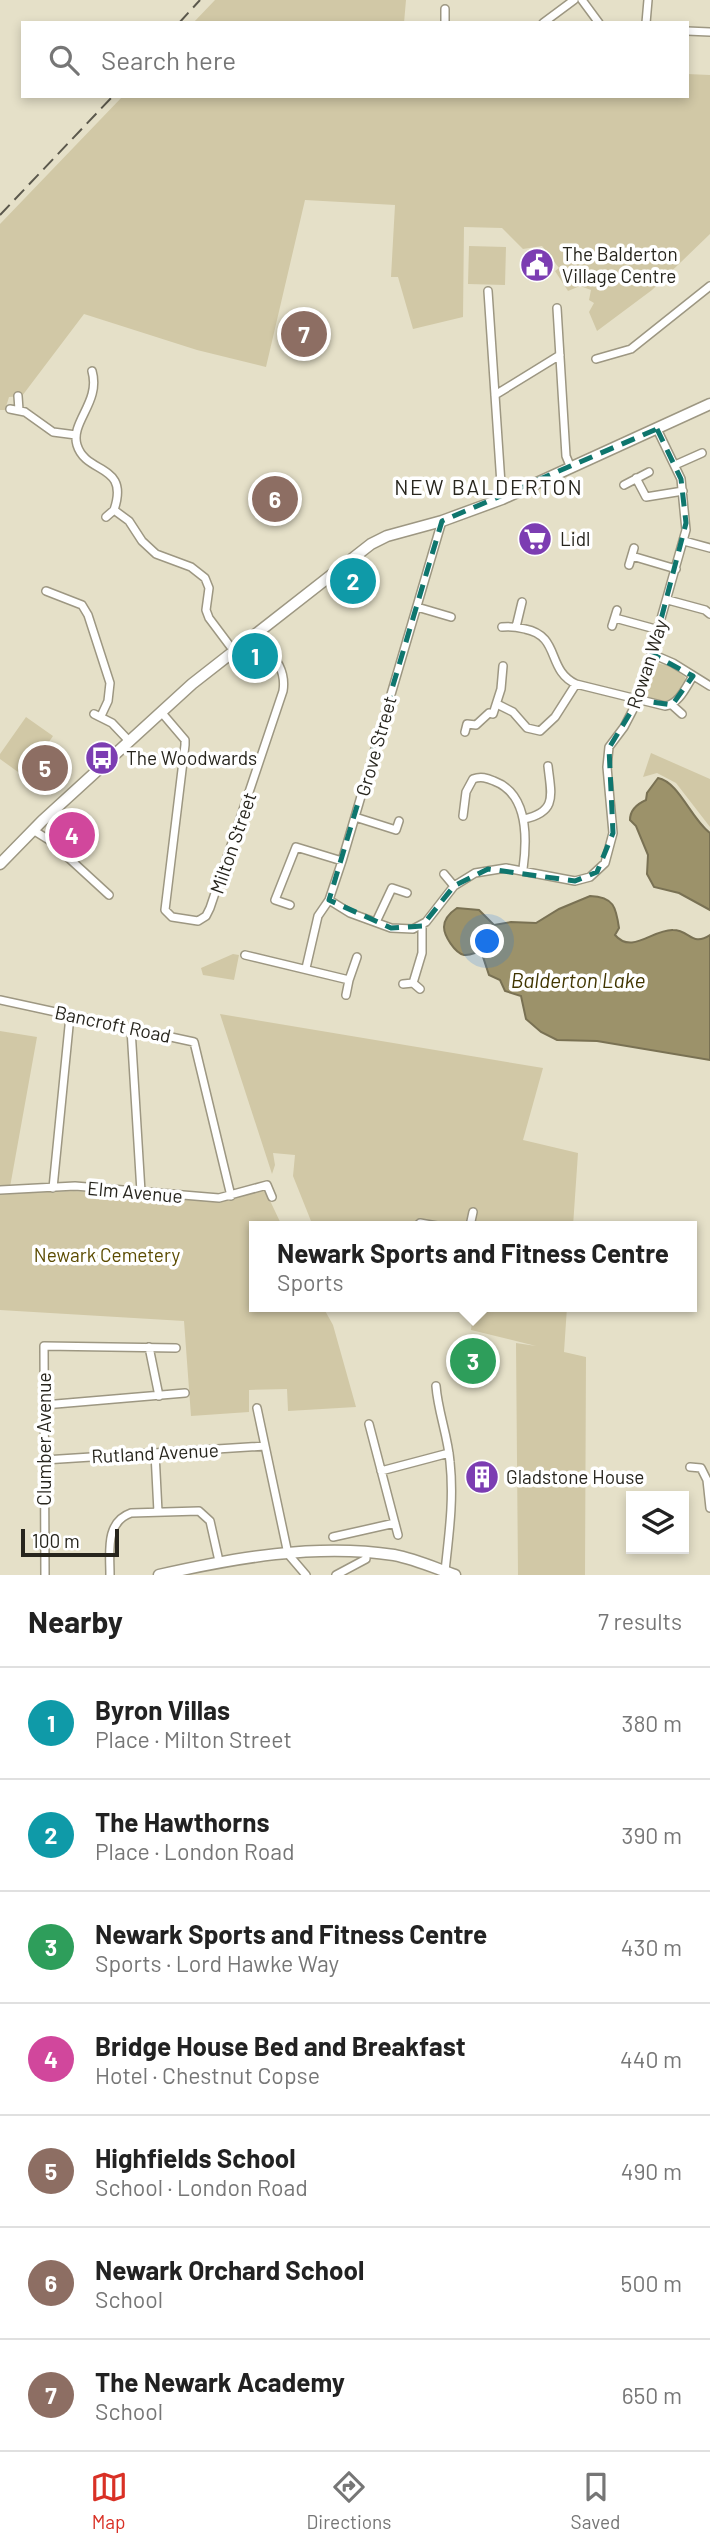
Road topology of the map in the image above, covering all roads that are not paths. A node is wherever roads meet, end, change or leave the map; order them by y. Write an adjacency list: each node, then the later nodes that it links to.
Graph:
1 (574, 0): 6 (street)
2 (582, 0): 7 (street)
3 (648, 0): 8 (street)
4 (445, 9): 5 (street)
5 (445, 21)
6 (546, 21)
7 (598, 21)
8 (646, 21)
9 (689, 31): 10 (street)
10 (710, 32)
11 (710, 286): 15 (street)
12 (488, 291): 17 (street)
13 (557, 308): 14 (street)
14 (560, 355): 17 (street); 26 (street)
15 (596, 359)
16 (92, 371): 23 (street)
17 (495, 395): 31 (street)
18 (18, 396): 21 (street)
19 (710, 404): 22 (main road)
20 (10, 409): 21 (street)
21 (19, 410): 23 (street)
22 (657, 429): 25 (street, Rowan Way); 26 (main road)
23 (76, 435): 32 (street)
24 (702, 453): 25 (street)
25 (675, 465): 30 (street, Rowan Way)
26 (571, 468): 31 (main road)
27 (649, 471): 28 (street)
28 (636, 478): 29 (street); 30 (street)
29 (624, 485)
30 (683, 491): 35 (street, Rowan Way)
31 (502, 499): 34 (main road)
32 (114, 510): 33 (street); 50 (street)
33 (106, 517)
34 (442, 521): 42 (street, Grove Street); 49 (main road)
35 (684, 541): 36 (street); 38 (street, Rowan Way)
36 (710, 548)
37 (629, 565): 38 (street)
38 (676, 569): 40 (street, Rowan Way)
39 (46, 591): 62 (street)
40 (668, 600): 43 (street); 48 (street, Rowan Way)
41 (522, 601): 47 (street)
42 (417, 607): 44 (street); 65 (street, Grove Street)
43 (710, 614)
44 (451, 617)
45 (615, 618): 48 (street)
46 (502, 627): 47 (street)
47 (516, 627): 54 (street)
48 (659, 630): 51 (street, Rowan Way)
49 (256, 634): 50 (main road); 59 (street, Milton Street)
50 (233, 650): 59 (main road)
51 (652, 654): 53 (street); 56 (street, Rowan Way)
52 (503, 666): 57 (street)
53 (693, 676): 55 (street); 58 (street)
54 (576, 684): 56 (street); 57 (street)
55 (710, 686)
56 (638, 700): 58 (street); 71 (street, Rowan Way)
57 (497, 704): 61 (street)
58 (672, 705): 60 (street)
59 (162, 713): 62 (main road)
60 (682, 714)
61 (466, 732)
62 (130, 742): 68 (main road)
63 (550, 769): 66 (street)
64 (466, 811): 66 (street)
65 (355, 817): 67 (street); 69 (street, Grove Street)
66 (524, 819): 71 (street)
67 (399, 821)
68 (33, 830): 70 (main road); 75 (street)
69 (342, 861): 76 (street, Grove Street); 77 (street)
70 (0, 864)
71 (523, 869): 73 (street, Rowan Way)
72 (444, 874): 73 (street)
73 (454, 886): 79 (street, Rowan Way)
74 (407, 893): 78 (street)
75 (109, 895)
76 (329, 900): 78 (street); 82 (street, Grove Street)
77 (290, 905)
78 (376, 922): 79 (street)
79 (422, 926): 84 (street)
80 (245, 955): 82 (street)
81 (357, 957): 83 (street)
82 (306, 968): 83 (street)
83 (349, 980): 87 (street)
84 (413, 983): 85 (street); 86 (street)
85 (403, 984)
86 (420, 989)
87 (346, 995)
88 (0, 1000): 89 (street, Bancroft Road)
89 (70, 1016): 90 (street, Bancroft Road); 91 (street)
90 (131, 1029): 93 (street); 94 (street, Bancroft Road)
91 (53, 1188): 92 (street, Elm Avenue); 93 (street, Elm Avenue)
92 (0, 1190)
93 (141, 1192): 94 (street, Elm Avenue)
94 (231, 1196): 95 (street, Elm Avenue)
95 (272, 1196)
96 (473, 1212): 97 (street)
97 (471, 1221)
98 (149, 1347): 99 (street); 102 (street); 103 (street, Clumber Avenue)
99 (176, 1348)
100 (436, 1386): 108 (street)
101 (185, 1393): 102 (street)
102 (159, 1396): 103 (street)
103 (44, 1405): 109 (street, Clumber Avenue)
104 (257, 1408): 106 (street)
105 (369, 1424): 111 (street)
106 (265, 1446): 107 (street, Rutland Avenue); 117 (street)
107 (155, 1453): 109 (street, Rutland Avenue); 113 (street)
108 (449, 1453): 111 (street); 120 (street)
109 (44, 1460): 121 (street, Clumber Avenue)
110 (690, 1467): 112 (street)
111 (382, 1471): 114 (street)
112 (710, 1508)
113 (158, 1512): 119 (street); 122 (street)
114 (395, 1524): 115 (street); 116 (street)
115 (398, 1535)
116 (333, 1537)
117 (288, 1554): 118 (main road); 119 (main road); 124 (street)
118 (366, 1556): 120 (main road); 125 (street)
119 (219, 1561): 123 (main road)
120 (445, 1571): 126 (main road)
121 (45, 1575)
122 (110, 1575)
123 (159, 1575)
124 (306, 1575)
125 (336, 1575)
126 (455, 1575)

